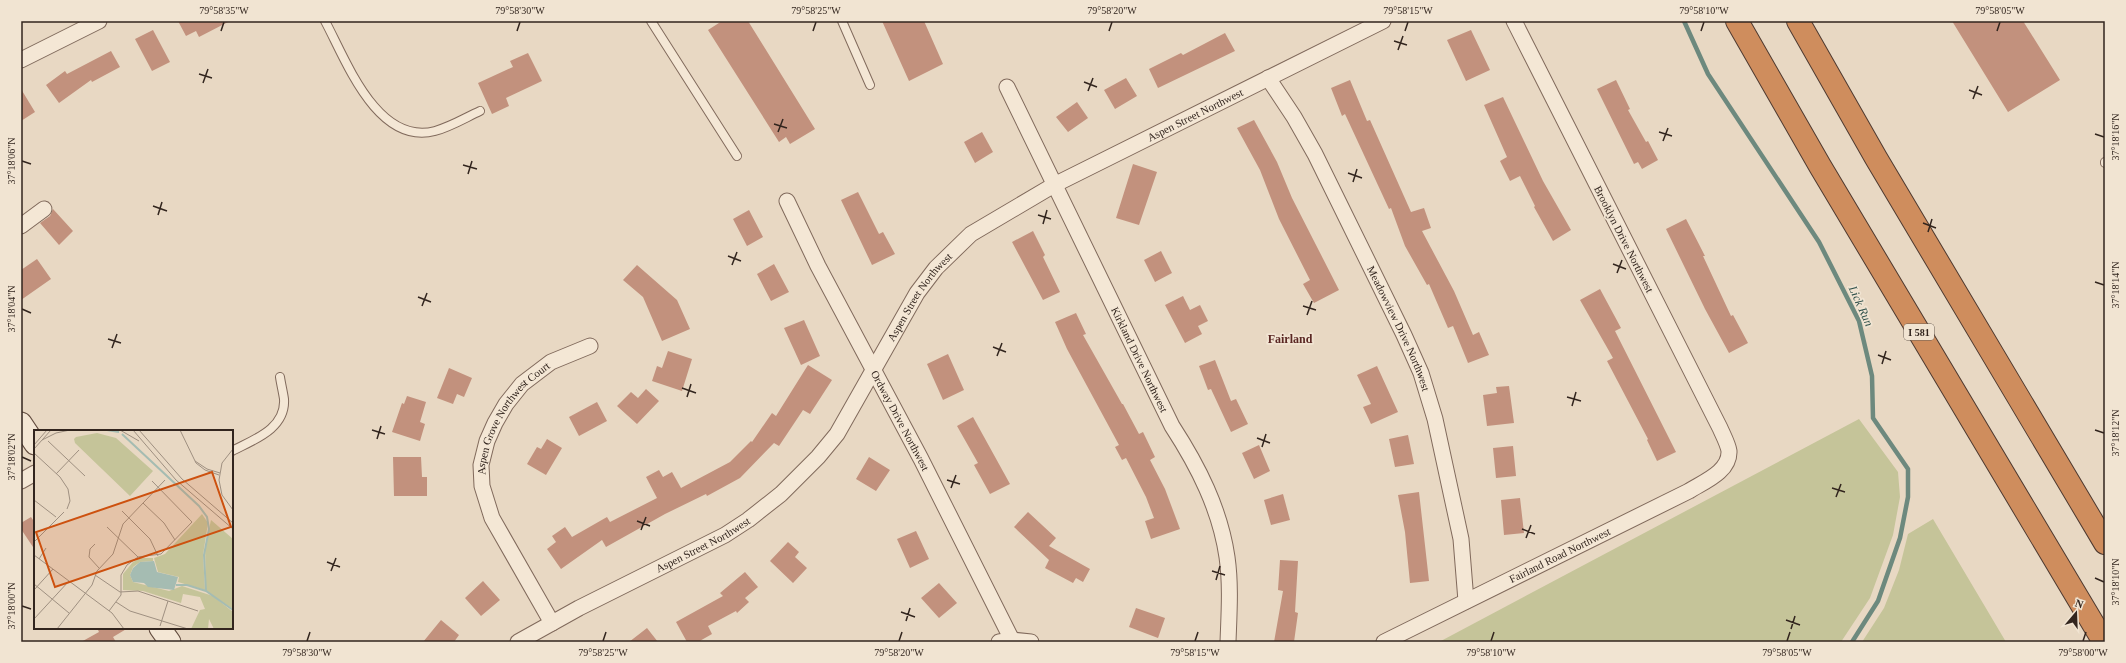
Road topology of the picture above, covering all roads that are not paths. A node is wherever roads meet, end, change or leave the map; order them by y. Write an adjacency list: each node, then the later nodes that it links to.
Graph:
1 (99, 21): 9 (street)
2 (325, 21): 13 (lane)
3 (651, 21): 14 (lane)
4 (842, 21): 11 (lane)
5 (1383, 21): 10 (street, Aspen Street Northwest)
6 (1514, 21): 25 (street, Brooklyn Drive Northwest)
7 (1737, 21): 38 (highway, I 581)
8 (1798, 21): 28 (highway)
9 (21, 60)
10 (1268, 78): 15 (street, Aspen Street Northwest); 29 (street, Meadowview Drive Northwest)
11 (870, 85)
12 (1007, 87): 15 (street, Kirkland Drive Northwest)
13 (480, 111)
14 (738, 156)
15 (1054, 185): 20 (street, Aspen Street Northwest); 36 (street, Kirkland Drive Northwest)
16 (786, 201): 20 (street, Ordway Drive Northwest)
17 (44, 209): 18 (street)
18 (21, 226)
19 (590, 346): 30 (street, Aspen Grove Northwest Court)
20 (874, 369): 30 (street, Aspen Street Northwest); 32 (street, Ordway Drive Northwest)
21 (280, 377): 24 (lane)
22 (21, 423): 23 (main road)
23 (34, 442)
24 (233, 450)
25 (1728, 459): 29 (street, Fairland Road Northwest)
26 (34, 474): 27 (street)
27 (21, 481)
28 (2105, 543)
29 (1466, 601): 37 (street, Fairland Road Northwest)
30 (552, 623): 34 (street, Aspen Street Northwest)
31 (161, 629): 33 (main road)
32 (1006, 641): 35 (street)
33 (170, 642)
34 (518, 642)
35 (1031, 642)
36 (1228, 642)
37 (1384, 642)
38 (2104, 642)

